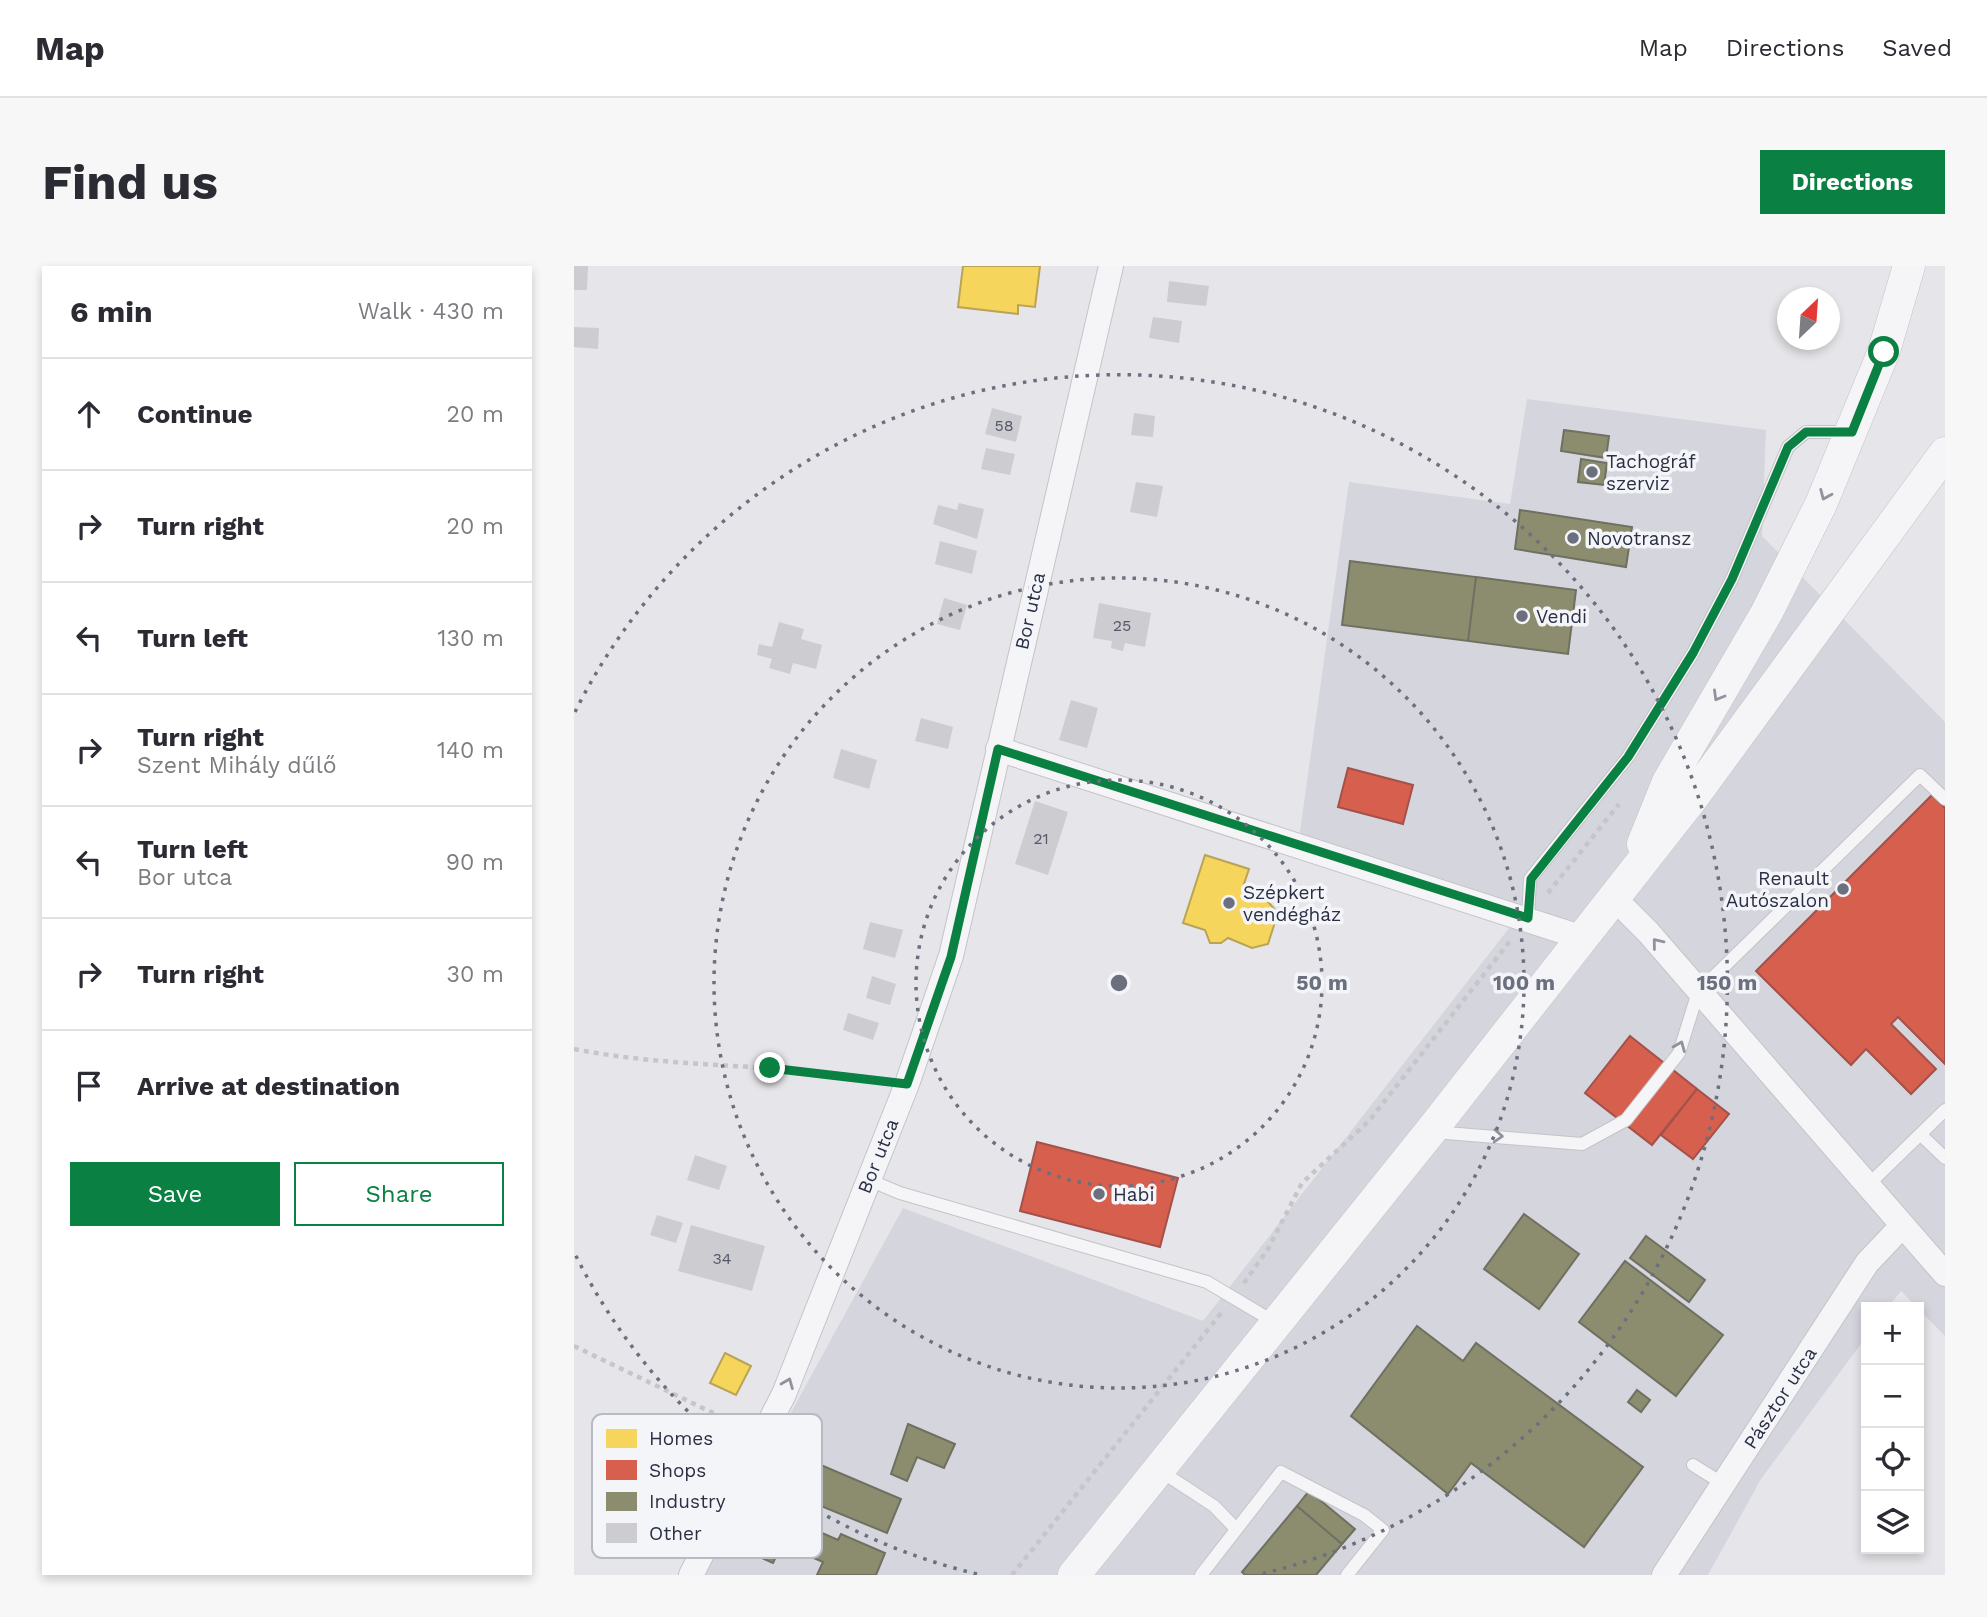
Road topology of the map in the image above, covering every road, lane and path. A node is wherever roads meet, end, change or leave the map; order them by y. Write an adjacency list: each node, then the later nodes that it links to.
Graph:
1 (1111, 266): 5 (street, Bor utca)
2 (1909, 266): 3 (street)
3 (1852, 432): 7 (street, one-way to 7); 8 (lane)
4 (1945, 453): 7 (street)
5 (998, 749): 8 (street); 12 (street, Bor utca)
6 (1945, 799): 10 (lane)
7 (1622, 886): 9 (street); 10 (street, one-way to 7)
8 (1528, 918): 9 (street)
9 (1580, 937): 14 (street)
10 (1698, 992): 14 (lane, one-way to 10); 19 (street)
11 (574, 1049): 12 (path)
12 (907, 1084): 17 (street, Bor utca)
13 (1945, 1110): 15 (lane)
14 (1430, 1132): 24 (street)
15 (1921, 1135): 16 (lane); 19 (lane)
16 (1945, 1158)
17 (869, 1180): 24 (lane); 27 (street, Bor utca, one-way to 17)
18 (1303, 1183): 22 (path)
19 (1867, 1186): 20 (street)
20 (1902, 1226): 21 (street); 30 (street, Pásztor utca)
21 (1945, 1274)
22 (1242, 1285)
23 (1228, 1305): 34 (path)
24 (1276, 1323): 29 (street)
25 (574, 1346): 26 (path)
26 (715, 1414)
27 (774, 1414)
28 (1693, 1465): 30 (lane)
29 (1159, 1470): 31 (lane); 35 (street)
30 (1725, 1485): 38 (street, Pásztor utca)
31 (1236, 1529): 36 (lane); 37 (lane)
32 (700, 1558): 33 (street, Bor utca)
33 (691, 1575)
34 (1012, 1575)
35 (1074, 1575)
36 (1201, 1575)
37 (1347, 1575)
38 (1664, 1575)

